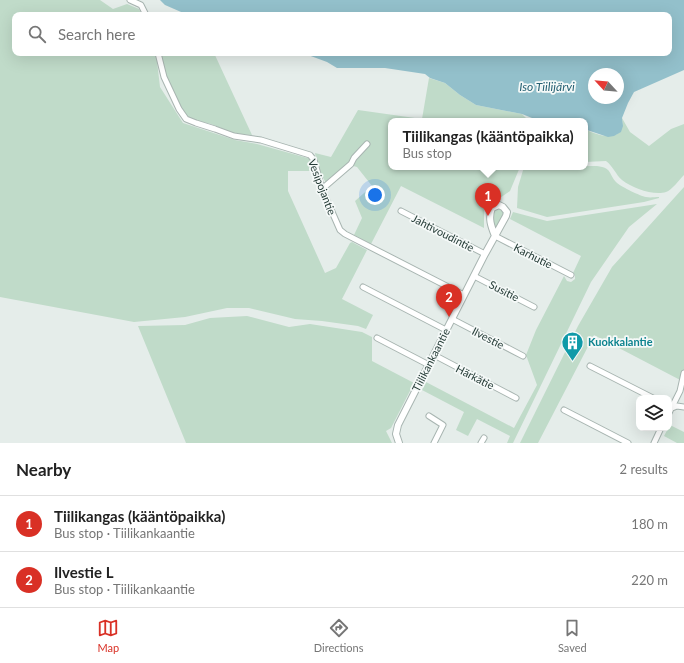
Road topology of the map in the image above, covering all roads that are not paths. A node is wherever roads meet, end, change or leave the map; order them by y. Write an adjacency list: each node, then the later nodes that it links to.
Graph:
1 (135, 1): 2 (street)
2 (145, 12)
3 (159, 56): 5 (street, Vesipojantie)
4 (367, 144): 5 (street)
5 (322, 189): 12 (street, Vesipojantie)
6 (401, 211): 8 (street, Jahtivoudintie)
7 (495, 236): 8 (street, Tiilikankaantie); 10 (street, Karhutie)
8 (485, 254): 9 (street, Tiilikankaantie)
9 (474, 276): 12 (street, Tiilikankaantie); 13 (street, Susitie)
10 (571, 276)
11 (363, 287): 15 (street)
12 (464, 295): 14 (street, Tiilikankaantie)
13 (534, 307)
14 (452, 319): 15 (street, Tiilikankaantie); 18 (street, Ilvestie)
15 (446, 330): 17 (street, Tiilikankaantie)
16 (378, 338): 19 (street)
17 (434, 355): 19 (street, Tiilikankaantie); 23 (street, Härkätie)
18 (523, 356)
19 (429, 365): 31 (street, Tiilikankaantie)
20 (590, 366): 22 (street)
21 (684, 373): 24 (street)
22 (647, 395)
23 (516, 398)
24 (672, 404)
25 (672, 407): 26 (street)
26 (684, 407)
27 (564, 410): 34 (street)
28 (428, 416): 32 (street)
29 (660, 431): 35 (street)
30 (484, 438): 33 (street)
31 (399, 443)
32 (434, 443)
33 (481, 443)
34 (628, 443)
35 (654, 443)

